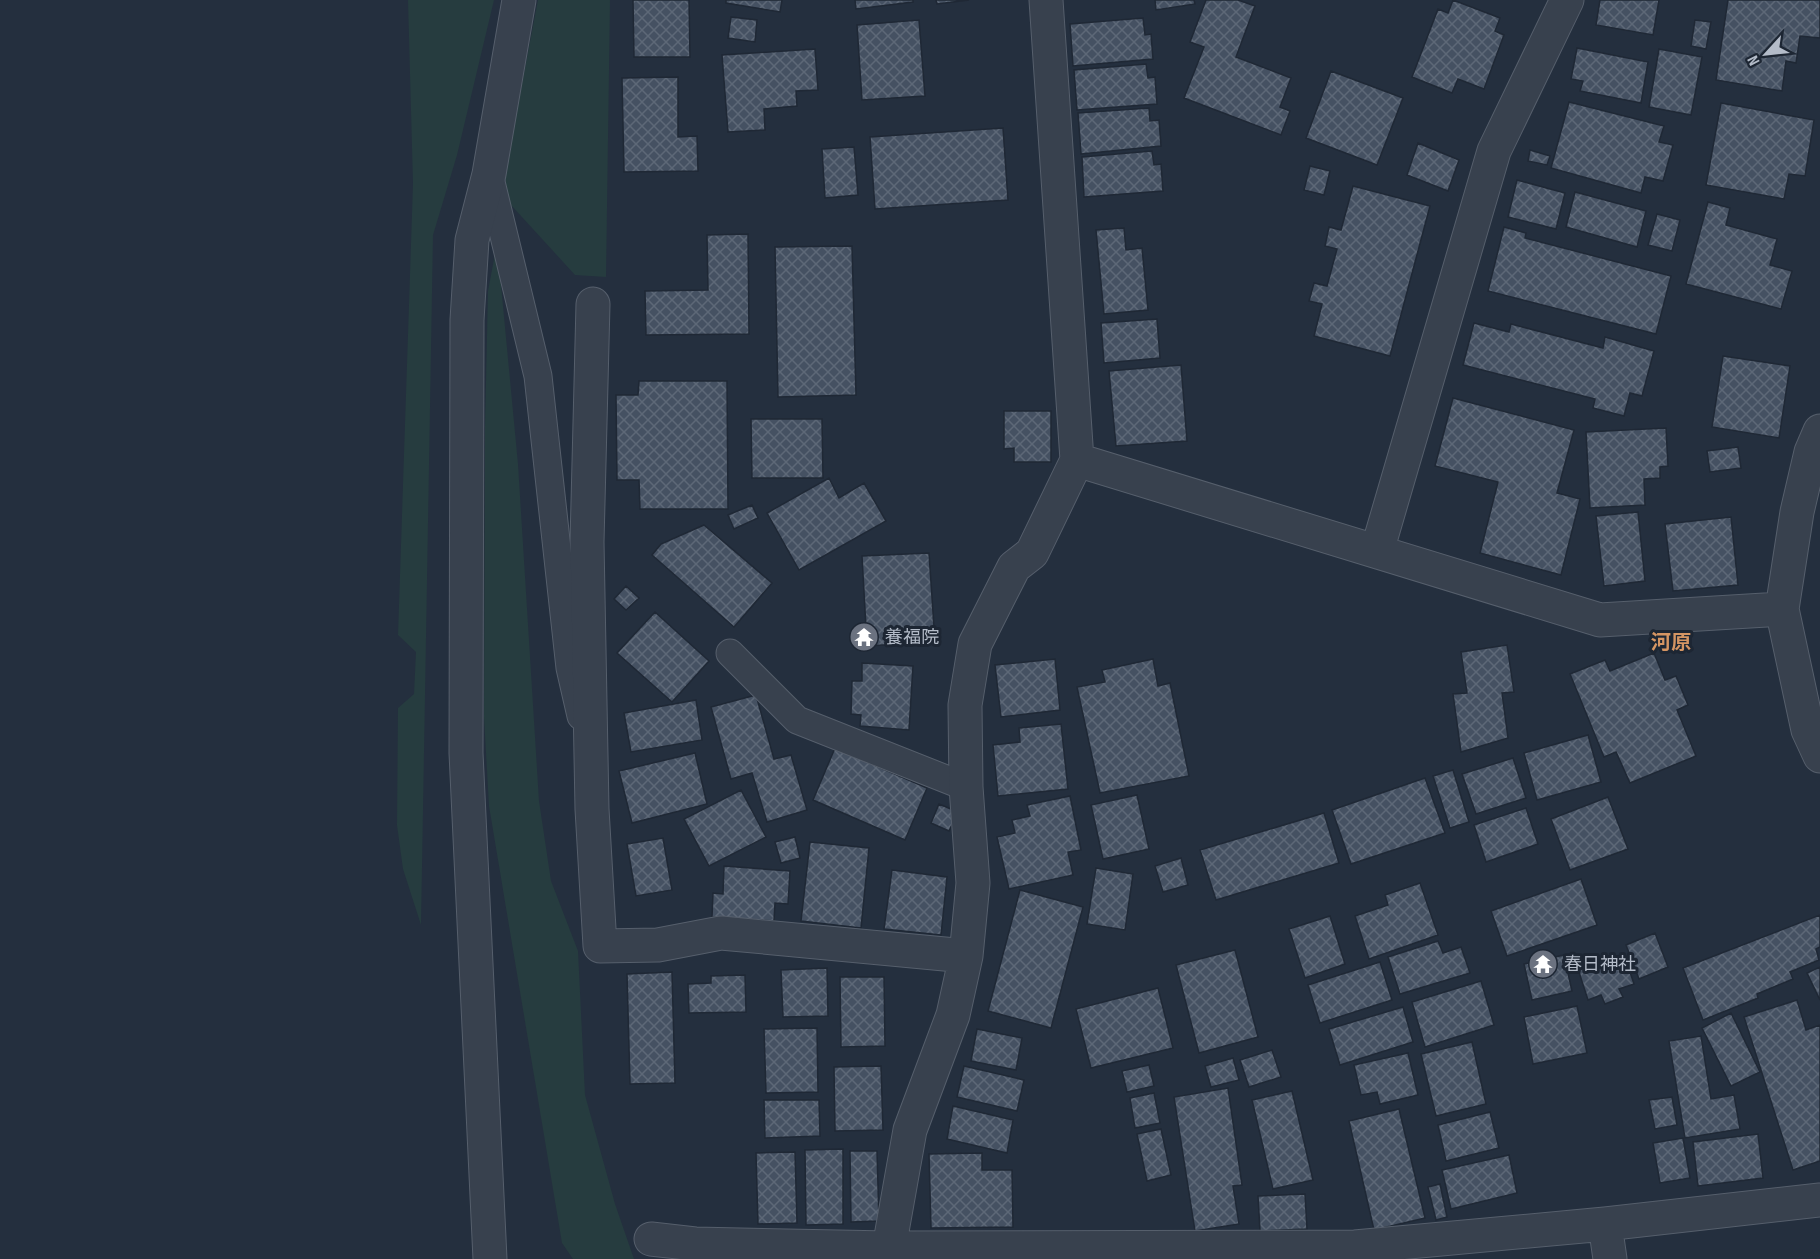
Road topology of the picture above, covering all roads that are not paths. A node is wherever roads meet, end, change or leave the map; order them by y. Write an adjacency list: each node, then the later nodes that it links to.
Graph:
1 (519, 0): 4 (street)
2 (1046, 0): 7 (street)
3 (1567, 0): 9 (street)
4 (489, 174): 12 (lane); 20 (street)
5 (593, 304): 12 (street)
6 (1820, 430): 8 (street)
7 (1077, 460): 9 (street); 14 (street)
8 (1808, 512): 10 (street)
9 (1377, 550): 10 (street)
10 (1782, 609): 13 (street)
11 (730, 653): 14 (lane)
12 (591, 755): 15 (street)
13 (1820, 756)
14 (966, 787): 15 (street)
15 (966, 956): 19 (street)
16 (1820, 1200): 17 (street)
17 (1605, 1224): 19 (street); 21 (street)
18 (651, 1239): 19 (street)
19 (889, 1248)
20 (490, 1259)
21 (1610, 1259)

